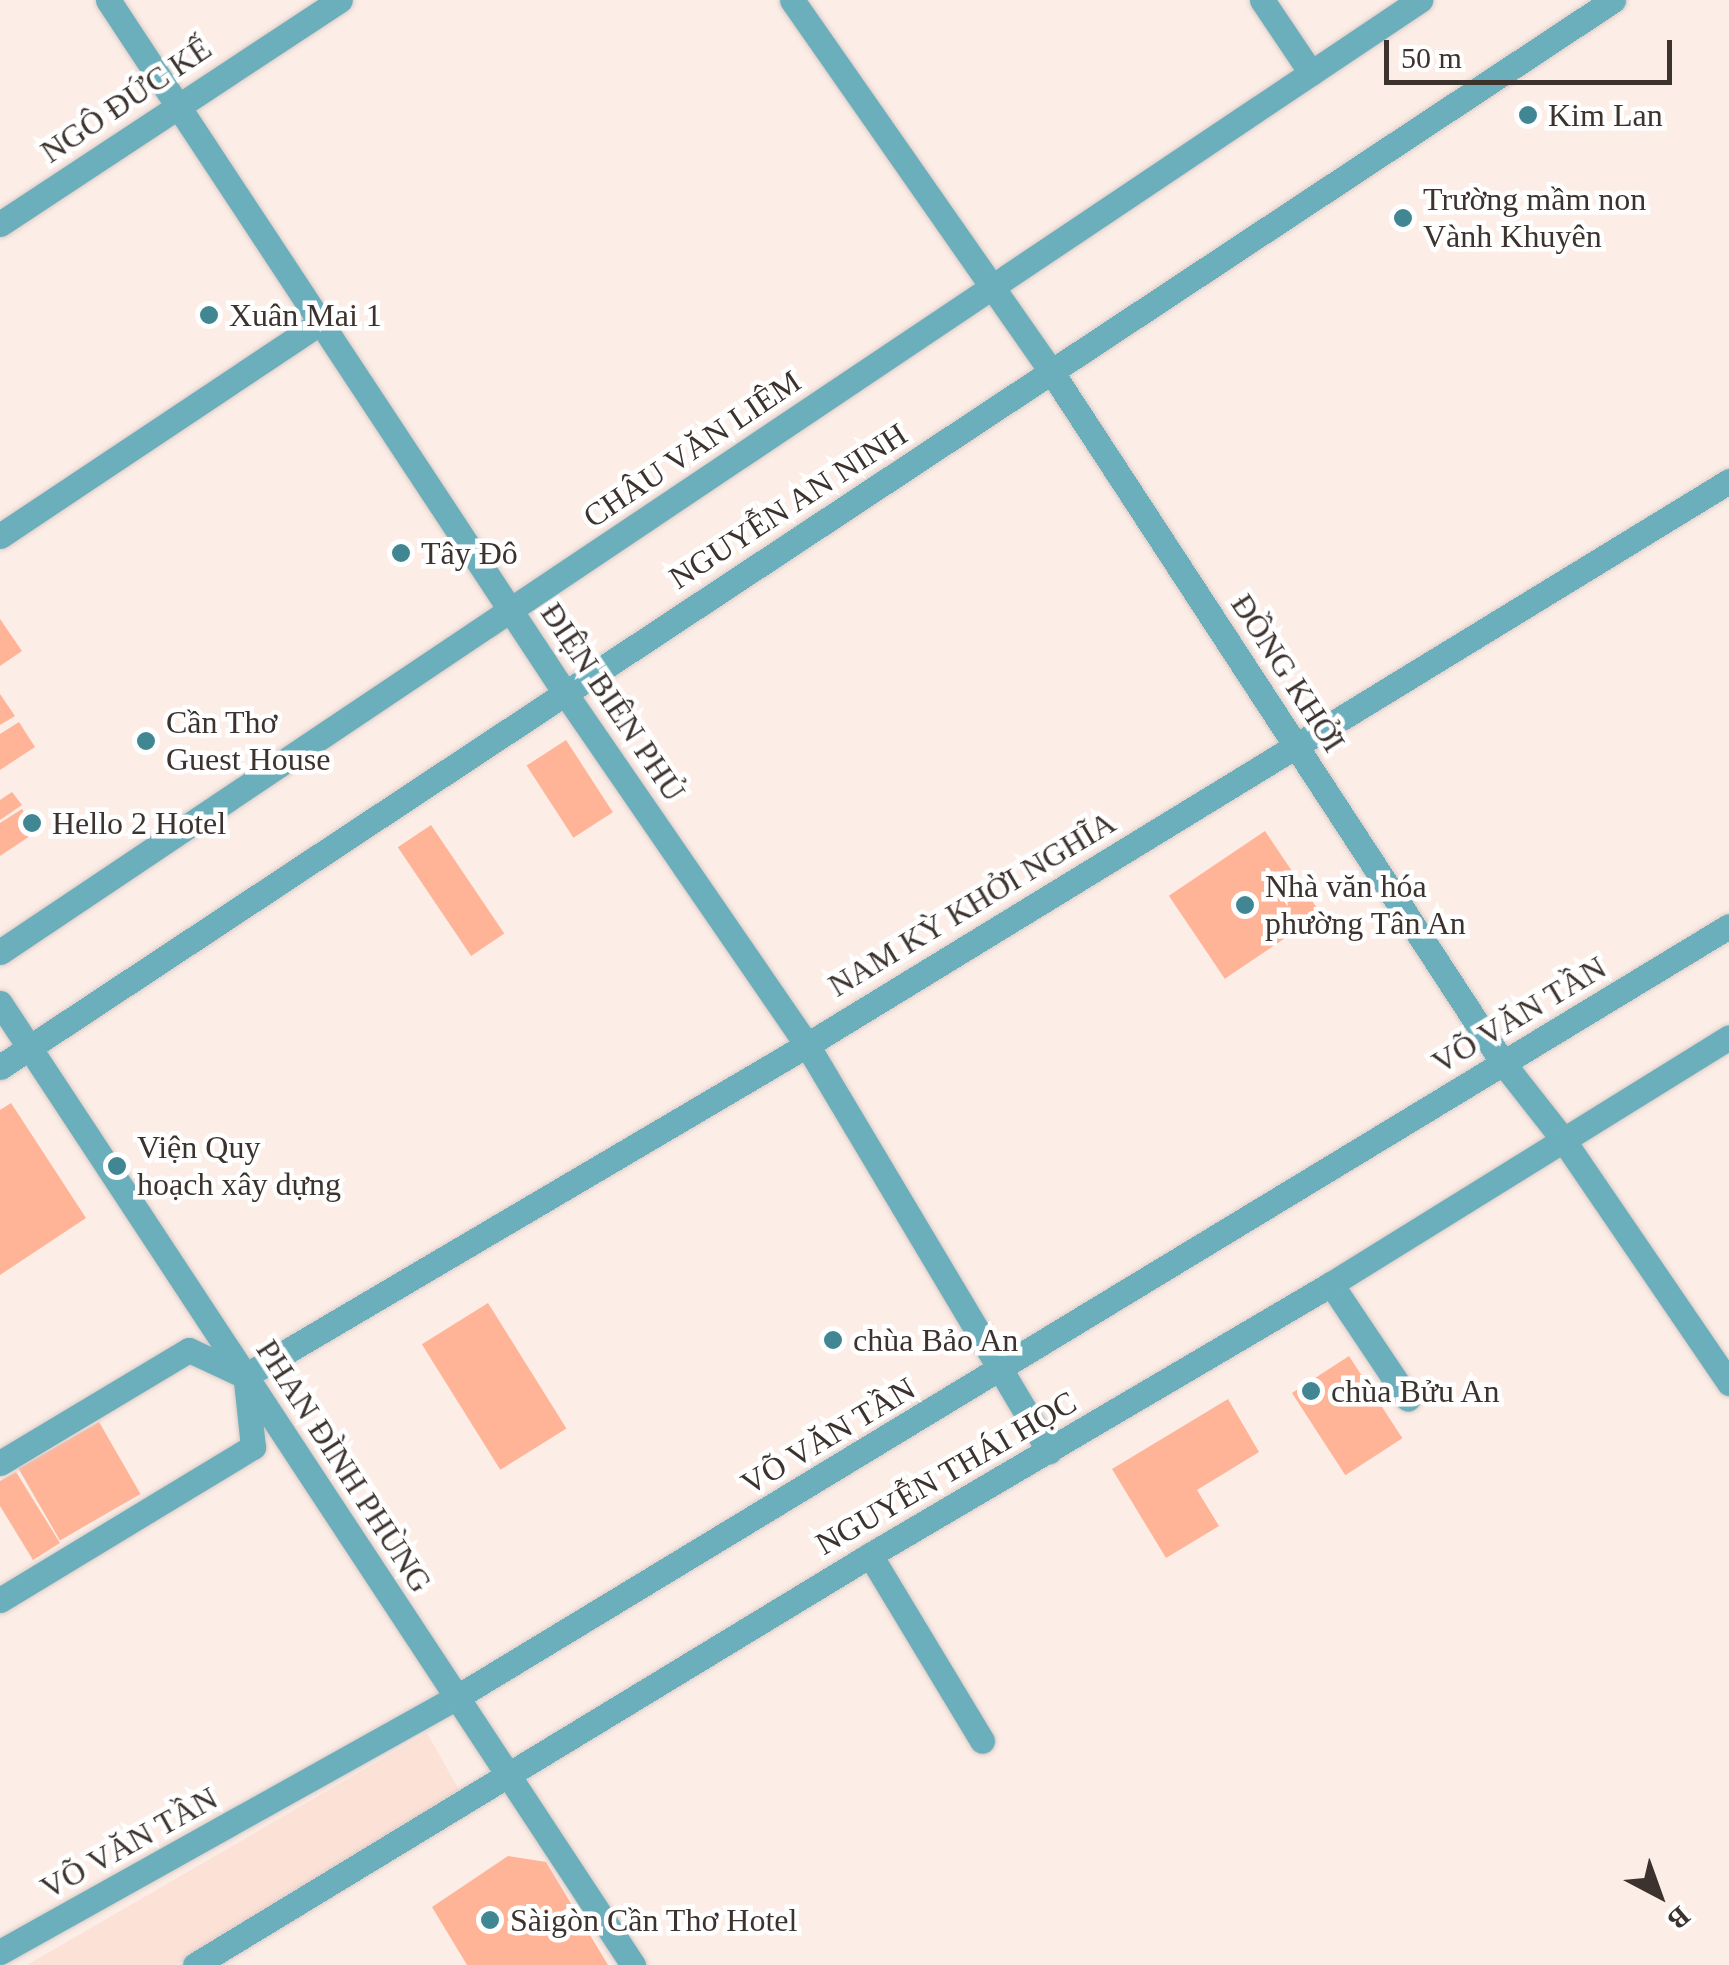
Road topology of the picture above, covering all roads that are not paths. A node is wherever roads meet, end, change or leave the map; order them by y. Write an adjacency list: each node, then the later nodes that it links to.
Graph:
1 (108, 0): 9 (street, ĐIỆN BIÊN PHỦ)
2 (340, 0): 9 (street, NGÔ ĐỨC KẾ)
3 (792, 0): 11 (street, ĐỒNG KHỞI)
4 (1262, 0): 8 (street)
5 (1420, 0): 8 (street, CHÂU VĂN LIÊM)
6 (1613, 0): 7 (street, NGUYỄN AN NINH)
7 (1577, 10): 13 (street, NGUYỄN AN NINH)
8 (1311, 73): 11 (street, CHÂU VĂN LIÊM)
9 (174, 104): 10 (street, NGÔ ĐỨC KẾ); 12 (street, ĐIỆN BIÊN PHỦ)
10 (0, 224)
11 (990, 288): 13 (street, ĐỒNG KHỞI); 16 (street, CHÂU VĂN LIÊM)
12 (320, 322): 15 (street); 16 (street, ĐIỆN BIÊN PHỦ)
13 (1051, 372): 17 (street, NGUYỄN AN NINH); 18 (street, ĐỒNG KHỞI)
14 (1729, 481): 18 (street, NAM KỲ KHỞI NGHĨA)
15 (0, 536)
16 (511, 609): 17 (street, ĐIỆN BIÊN PHỦ); 20 (street, CHÂU VĂN LIÊM)
17 (565, 693): 23 (street, ĐIỆN BIÊN PHỦ); 24 (street, NGUYỄN AN NINH)
18 (1296, 744): 23 (street, NAM KỲ KHỞI NGHĨA); 25 (street, ĐỒNG KHỞI)
19 (1729, 926): 25 (street, VÕ VĂN TẦN)
20 (0, 952)
21 (0, 1003): 24 (street, PHAN ĐÌNH PHÙNG)
22 (1729, 1037): 27 (street, NGUYỄN THÁI HỌC)
23 (806, 1045): 29 (street, ĐIỆN BIÊN PHỦ); 30 (street, NAM KỲ KHỞI NGHĨA)
24 (30, 1047): 26 (street, NGUYỄN AN NINH); 30 (street, PHAN ĐÌNH PHÙNG)
25 (1502, 1063): 27 (street, ĐỒNG KHỞI); 29 (street, VÕ VĂN TẦN)
26 (0, 1067)
27 (1562, 1138): 28 (street, NGUYỄN THÁI HỌC); 31 (street, ĐỒNG KHỞI)
28 (1331, 1284): 32 (street); 33 (street, NGUYỄN THÁI HỌC)
29 (1003, 1368): 33 (street, ĐIỆN BIÊN PHỦ); 37 (street, VÕ VĂN TẦN)
30 (245, 1376): 34 (street); 36 (street); 37 (street, PHAN ĐÌNH PHÙNG)
31 (1729, 1383)
32 (1408, 1400)
33 (1049, 1451): 35 (street, NGUYỄN THÁI HỌC)
34 (0, 1463)
35 (870, 1555): 38 (street); 39 (street, NGUYỄN THÁI HỌC)
36 (0, 1600)
37 (457, 1698): 39 (street, PHAN ĐÌNH PHÙNG); 40 (street, VÕ VĂN TẦN)
38 (982, 1741)
39 (507, 1774): 41 (street, NGUYỄN THÁI HỌC); 42 (street, PHAN ĐÌNH PHÙNG)
40 (0, 1952)
41 (195, 1965)
42 (633, 1965)

